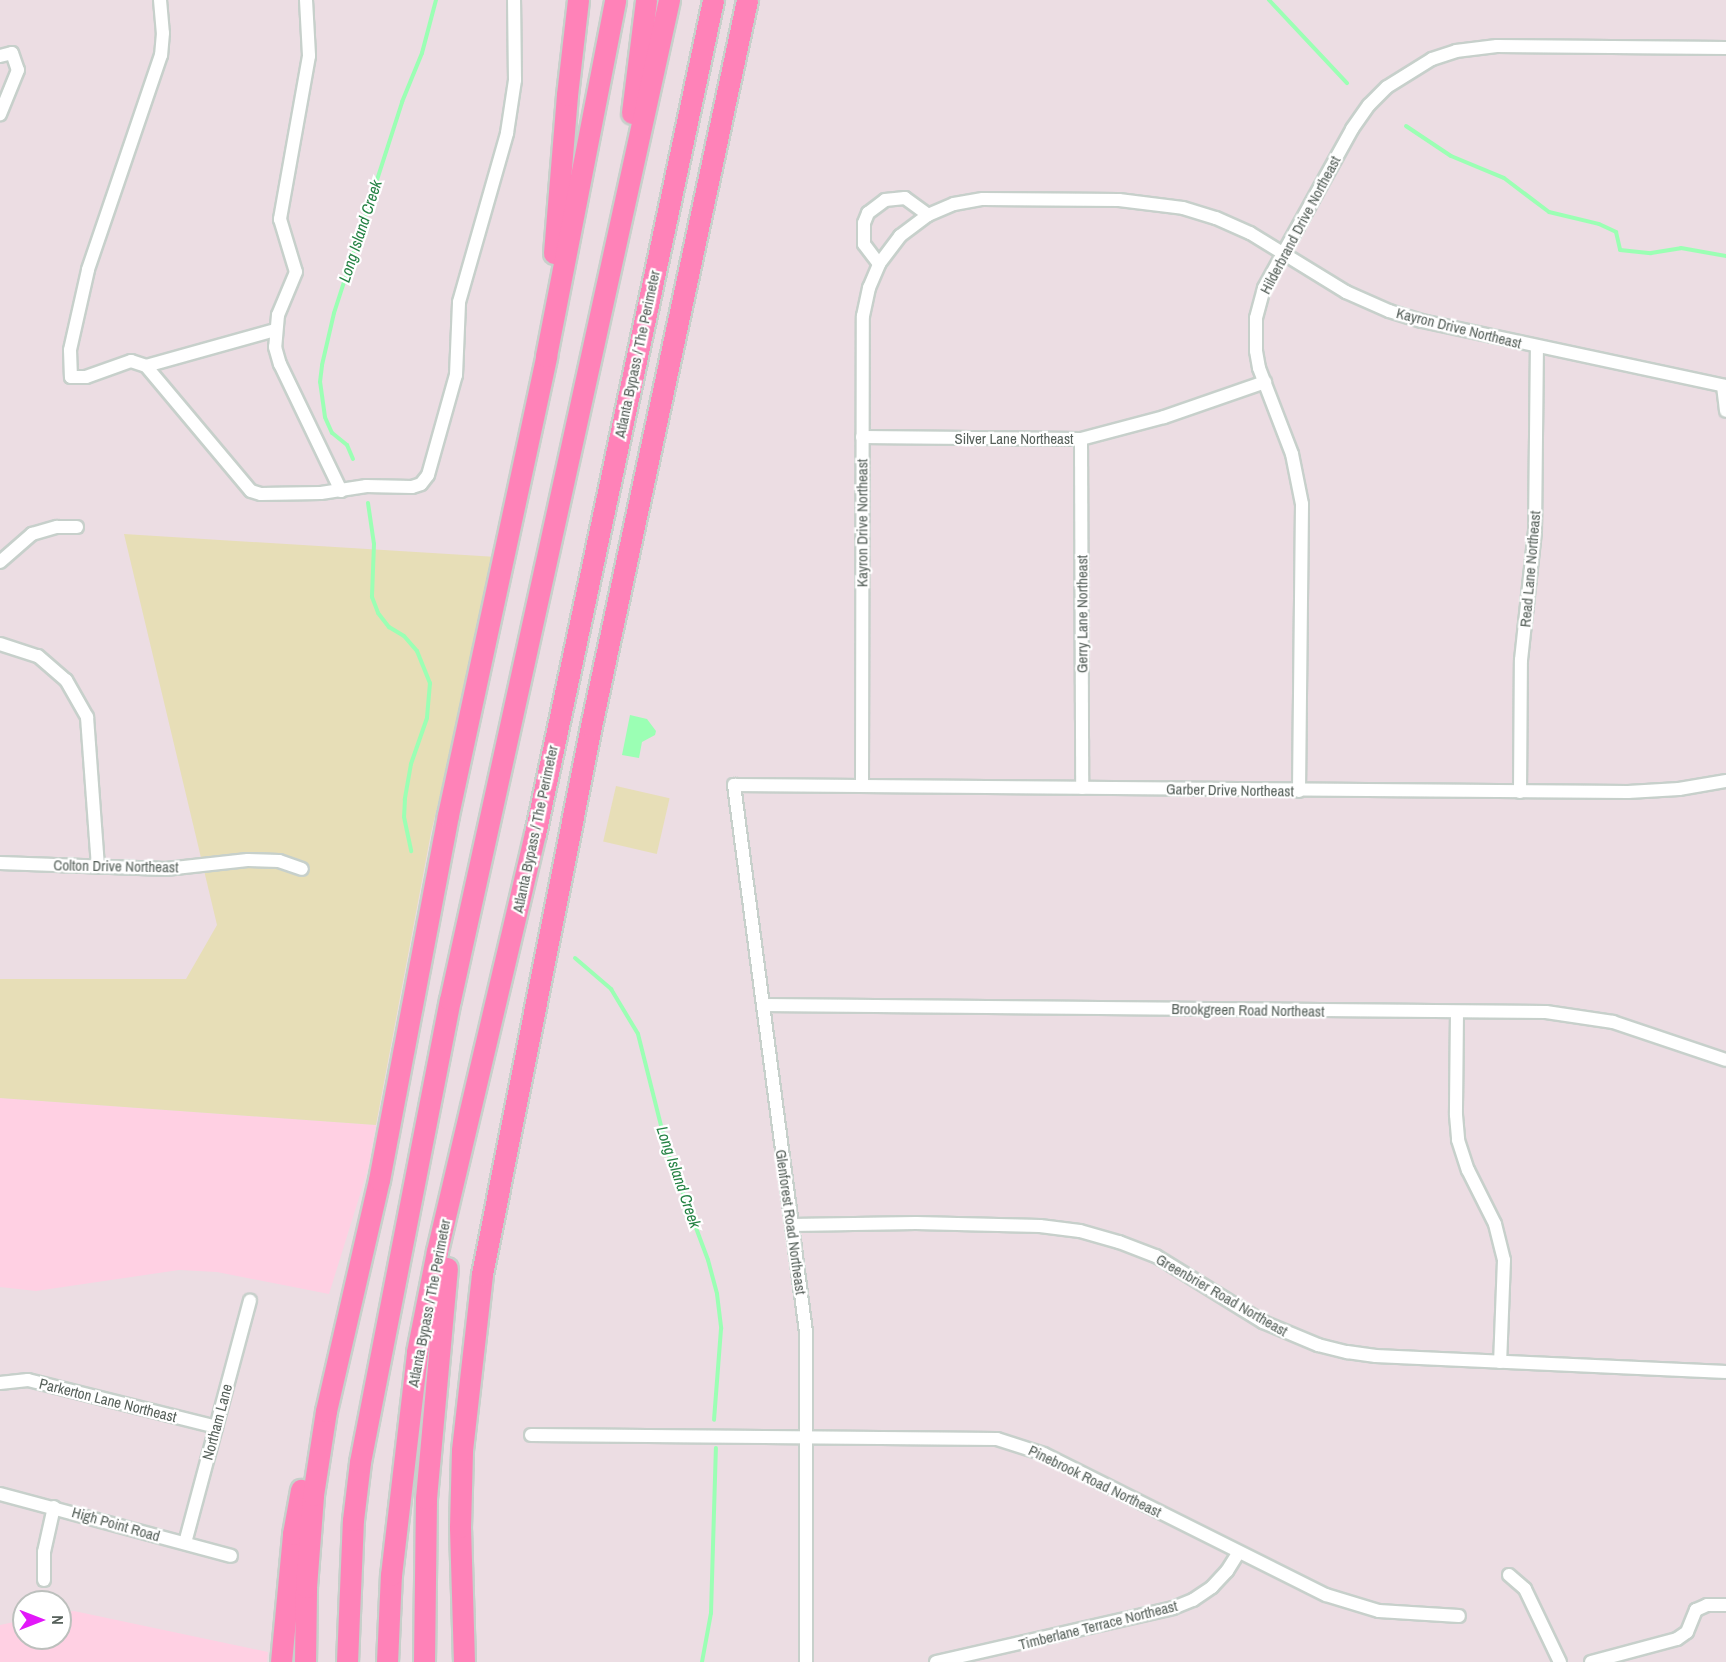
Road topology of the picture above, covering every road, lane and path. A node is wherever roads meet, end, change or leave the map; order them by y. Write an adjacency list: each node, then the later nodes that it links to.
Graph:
1 (160, 0): 20 (street)
2 (306, 0): 17 (street)
3 (514, 0): 26 (street)
4 (578, 0): 19 (highway)
5 (615, 0): 19 (highway)
6 (646, 0): 13 (highway)
7 (669, 0): 13 (highway)
8 (713, 0): 42 (highway, Atlanta Bypass / The Perimeter)
9 (747, 0): 59 (highway)
10 (1726, 48): 15 (street, Hilderbrand Drive Northeast)
11 (0, 57): 12 (street)
12 (0, 114)
13 (624, 208): 64 (highway)
14 (928, 215): 15 (street, Kayron Drive Northeast); 16 (street, Kayron Drive Northeast); 16 (street)
15 (1282, 253): 18 (street, Kayron Drive Northeast); 21 (street, Hilderbrand Drive Northeast)
16 (879, 264): 24 (street, Kayron Drive Northeast)
17 (275, 330): 20 (street); 26 (street)
18 (1537, 346): 22 (street, Kayron Drive Northeast); 35 (street, Read Lane Northeast)
19 (546, 356): 44 (highway)
20 (146, 366): 26 (street)
21 (1265, 382): 25 (street, Silver Lane Northeast); 34 (street, Hilderbrand Drive Northeast)
22 (1725, 386): 23 (street)
23 (1726, 411)
24 (862, 437): 25 (street, Silver Lane Northeast); 32 (street, Kayron Drive Northeast)
25 (1081, 439): 33 (street, Gerry Lane Northeast)
26 (341, 491)
27 (77, 527): 28 (street)
28 (0, 562)
29 (0, 644): 37 (street)
30 (1726, 781): 35 (street, Garber Drive Northeast)
31 (734, 785): 32 (street, Garber Drive Northeast); 39 (street, Glenforest Road Northeast)
32 (862, 786): 33 (street, Garber Drive Northeast)
33 (1082, 788): 34 (street, Garber Drive Northeast)
34 (1299, 791): 35 (street, Garber Drive Northeast)
35 (1520, 792)
36 (0, 863): 37 (street, Colton Drive Northeast)
37 (98, 867): 38 (street, Colton Drive Northeast)
38 (302, 869)
39 (763, 1005): 40 (street, Brookgreen Road Northeast); 43 (street, Glenforest Road Northeast)
40 (1457, 1012): 41 (street, Brookgreen Road Northeast); 46 (street)
41 (1726, 1060)
42 (465, 1132): 65 (highway, Atlanta Bypass / The Perimeter); 66 (highway)
43 (792, 1225): 46 (street, Greenbrier Road Northeast); 51 (street, Glenforest Road Northeast)
44 (365, 1246): 62 (highway); 63 (highway)
45 (250, 1301): 49 (street, Northam Lane)
46 (1500, 1362): 47 (street, Greenbrier Road Northeast)
47 (1726, 1372)
48 (0, 1383): 49 (street, Parkerton Lane Northeast)
49 (216, 1427): 54 (street, Northam Lane)
50 (531, 1435): 51 (street, Pinebrook Road Northeast)
51 (807, 1436): 55 (street, Pinebrook Road Northeast); 69 (street, Glenforest Road Northeast)
52 (0, 1494): 53 (street, High Point Road)
53 (54, 1507): 54 (street, High Point Road); 58 (street)
54 (185, 1544): 56 (street, High Point Road)
55 (1239, 1552): 61 (street, Pinebrook Road Northeast); 70 (street, Timberlane Terrace Northeast)
56 (231, 1556)
57 (1509, 1575): 71 (street)
58 (44, 1580)
59 (462, 1604): 67 (highway); 68 (highway)
60 (1726, 1605): 72 (street)
61 (1459, 1616)
62 (280, 1662)
63 (305, 1662)
64 (347, 1662)
65 (387, 1662)
66 (424, 1662)
67 (464, 1662)
68 (470, 1662)
69 (806, 1662)
70 (936, 1662)
71 (1560, 1662)
72 (1591, 1662)

